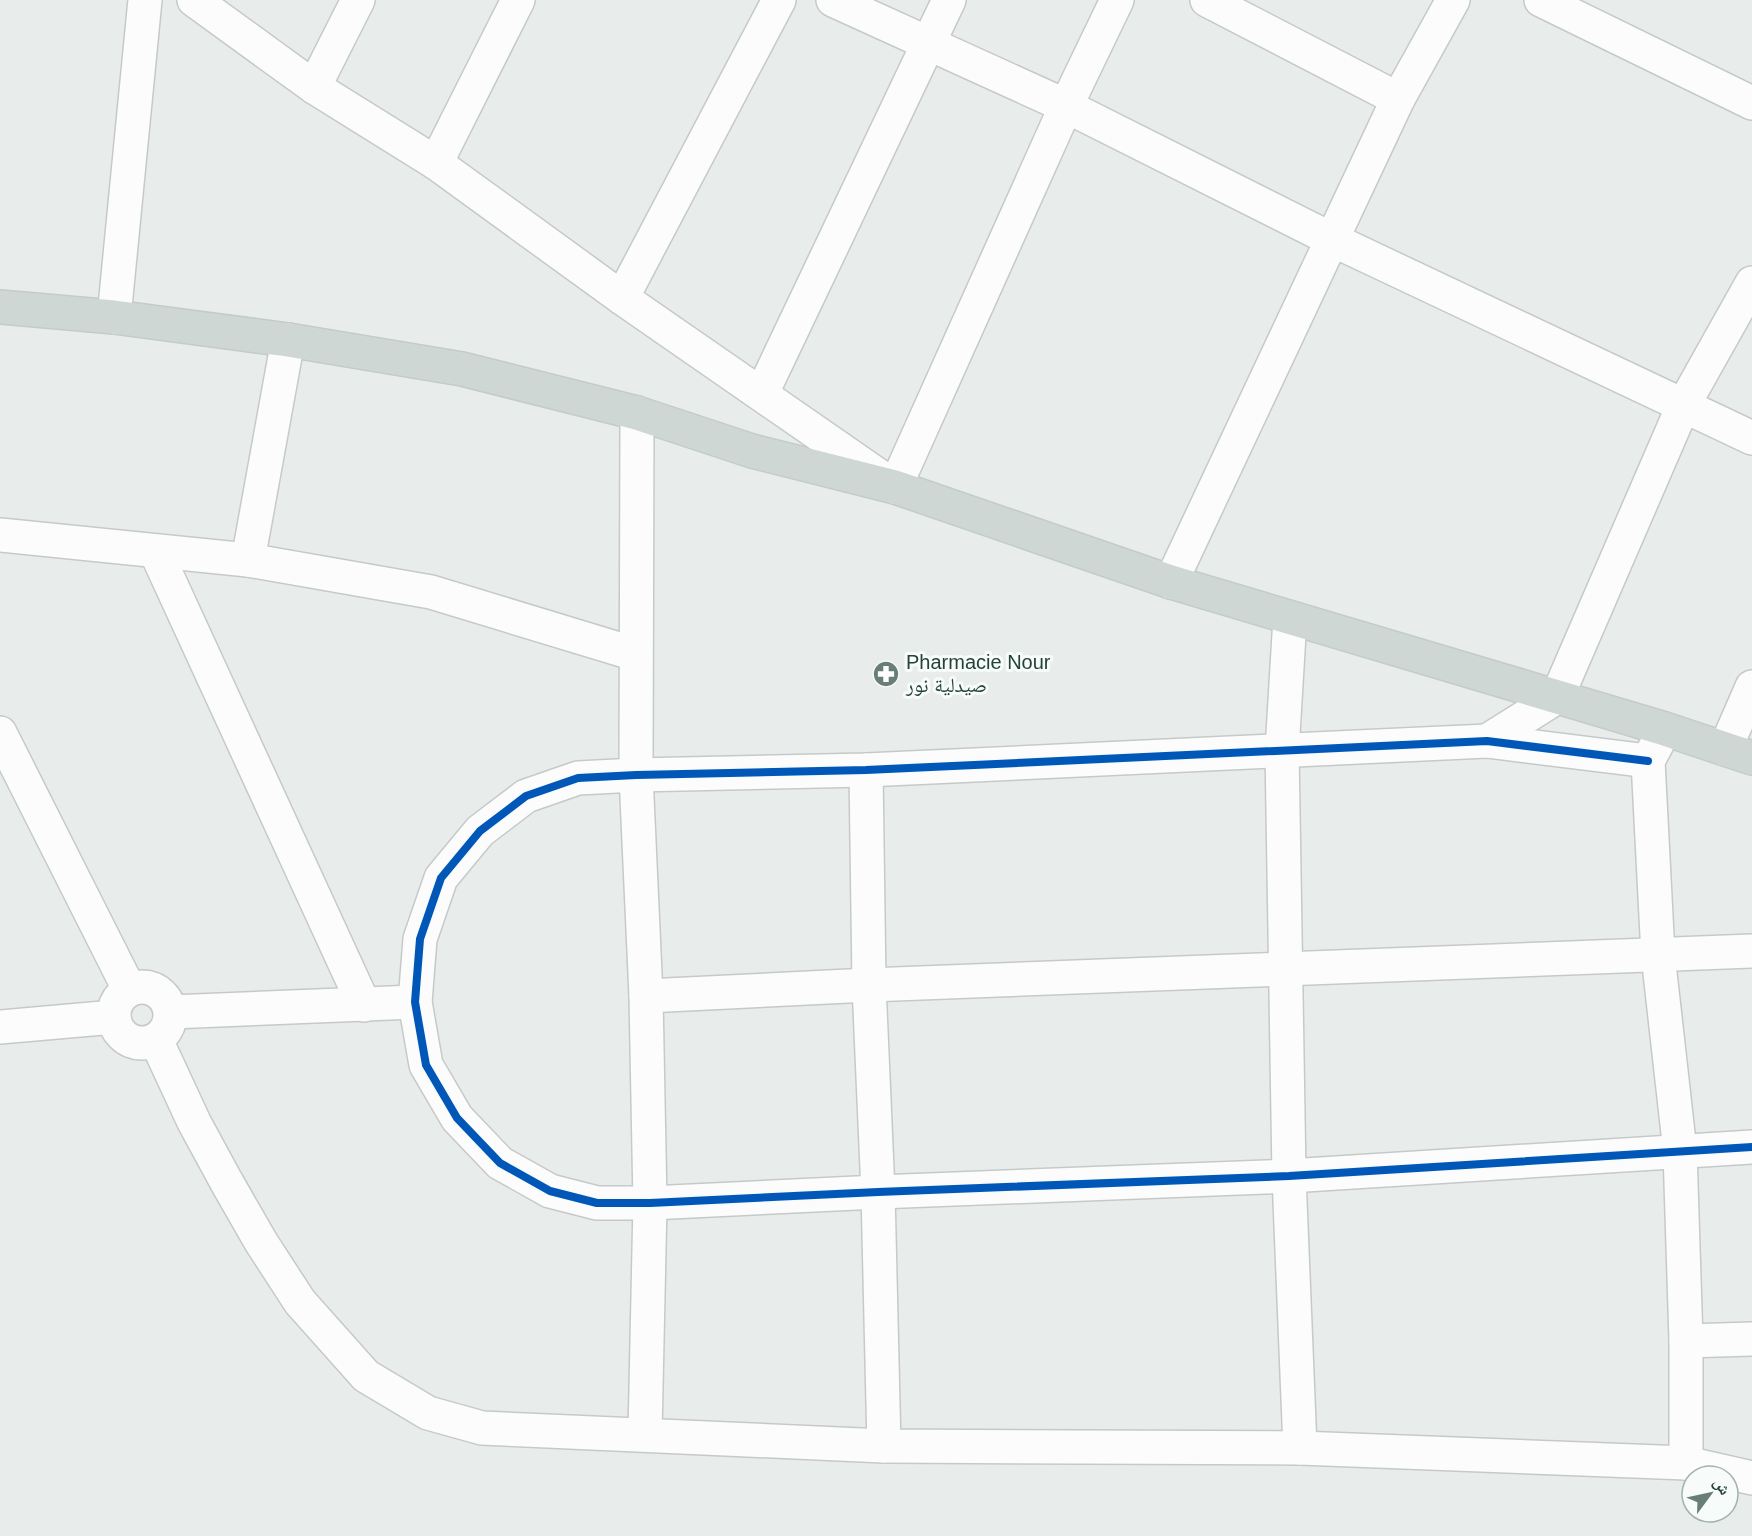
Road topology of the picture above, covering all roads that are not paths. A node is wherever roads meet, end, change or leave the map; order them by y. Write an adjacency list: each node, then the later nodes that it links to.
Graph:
1 (145, 0): 22 (street)
2 (194, 0): 13 (street)
3 (358, 0): 13 (street)
4 (518, 0): 17 (street)
5 (779, 0): 20 (street)
6 (833, 0): 12 (street)
7 (949, 0): 12 (street)
8 (1117, 0): 16 (street)
9 (1207, 0): 14 (street)
10 (1453, 0): 14 (street)
11 (1541, 0): 15 (street)
12 (929, 43): 16 (street); 24 (street)
13 (314, 87): 17 (street)
14 (1398, 99): 18 (street)
15 (1752, 103)
16 (1066, 106): 18 (street); 28 (street)
17 (436, 163): 20 (street)
18 (1333, 240): 25 (street); 32 (street)
19 (1752, 283): 25 (street)
20 (622, 298): 24 (street)
21 (0, 307): 22 (main road)
22 (114, 317): 23 (main road)
23 (288, 340): 26 (main road); 31 (street)
24 (762, 393): 28 (street)
25 (1683, 406): 27 (street); 36 (street)
26 (637, 413): 28 (main road); 34 (street)
27 (1752, 438)
28 (895, 487): 32 (main road)
29 (0, 535): 30 (street)
30 (156, 552): 31 (street); 52 (street)
31 (248, 560): 34 (street)
32 (1171, 582): 33 (main road)
33 (1290, 618): 36 (main road); 40 (street)
34 (635, 654): 44 (street)
35 (1752, 687): 41 (street)
36 (1557, 697): 37 (main road); 39 (street)
37 (1665, 729): 41 (main road); 42 (street)
38 (0, 733): 51 (street)
39 (1487, 741): 40 (street); 42 (street)
40 (1282, 750): 43 (street); 47 (street)
41 (1738, 754)
42 (1648, 761): 46 (street)
43 (866, 770): 44 (street); 48 (street)
44 (636, 775): 49 (street); 50 (street)
45 (1752, 951): 46 (street)
46 (1658, 955): 47 (street); 57 (street)
47 (1286, 969): 48 (street); 58 (street)
48 (869, 985): 49 (street); 59 (street)
49 (646, 996): 60 (street)
50 (415, 1002): 52 (street); 60 (street)
51 (122, 1003): 53 (street); 54 (street); 55 (street)
52 (364, 1005): 53 (street)
53 (171, 1012): 55 (street)
54 (0, 1028)
55 (156, 1040): 63 (street)
56 (1752, 1147): 57 (street)
57 (1680, 1152): 58 (street); 62 (street)
58 (1289, 1176): 59 (street); 65 (street)
59 (878, 1192): 60 (street); 64 (street)
60 (650, 1203): 63 (street)
61 (1752, 1339): 62 (street)
62 (1686, 1341): 66 (street)
63 (645, 1434): 64 (street)
64 (884, 1446): 65 (street)
65 (1300, 1448): 66 (street)
66 (1686, 1463): 67 (street)
67 (1752, 1478)

